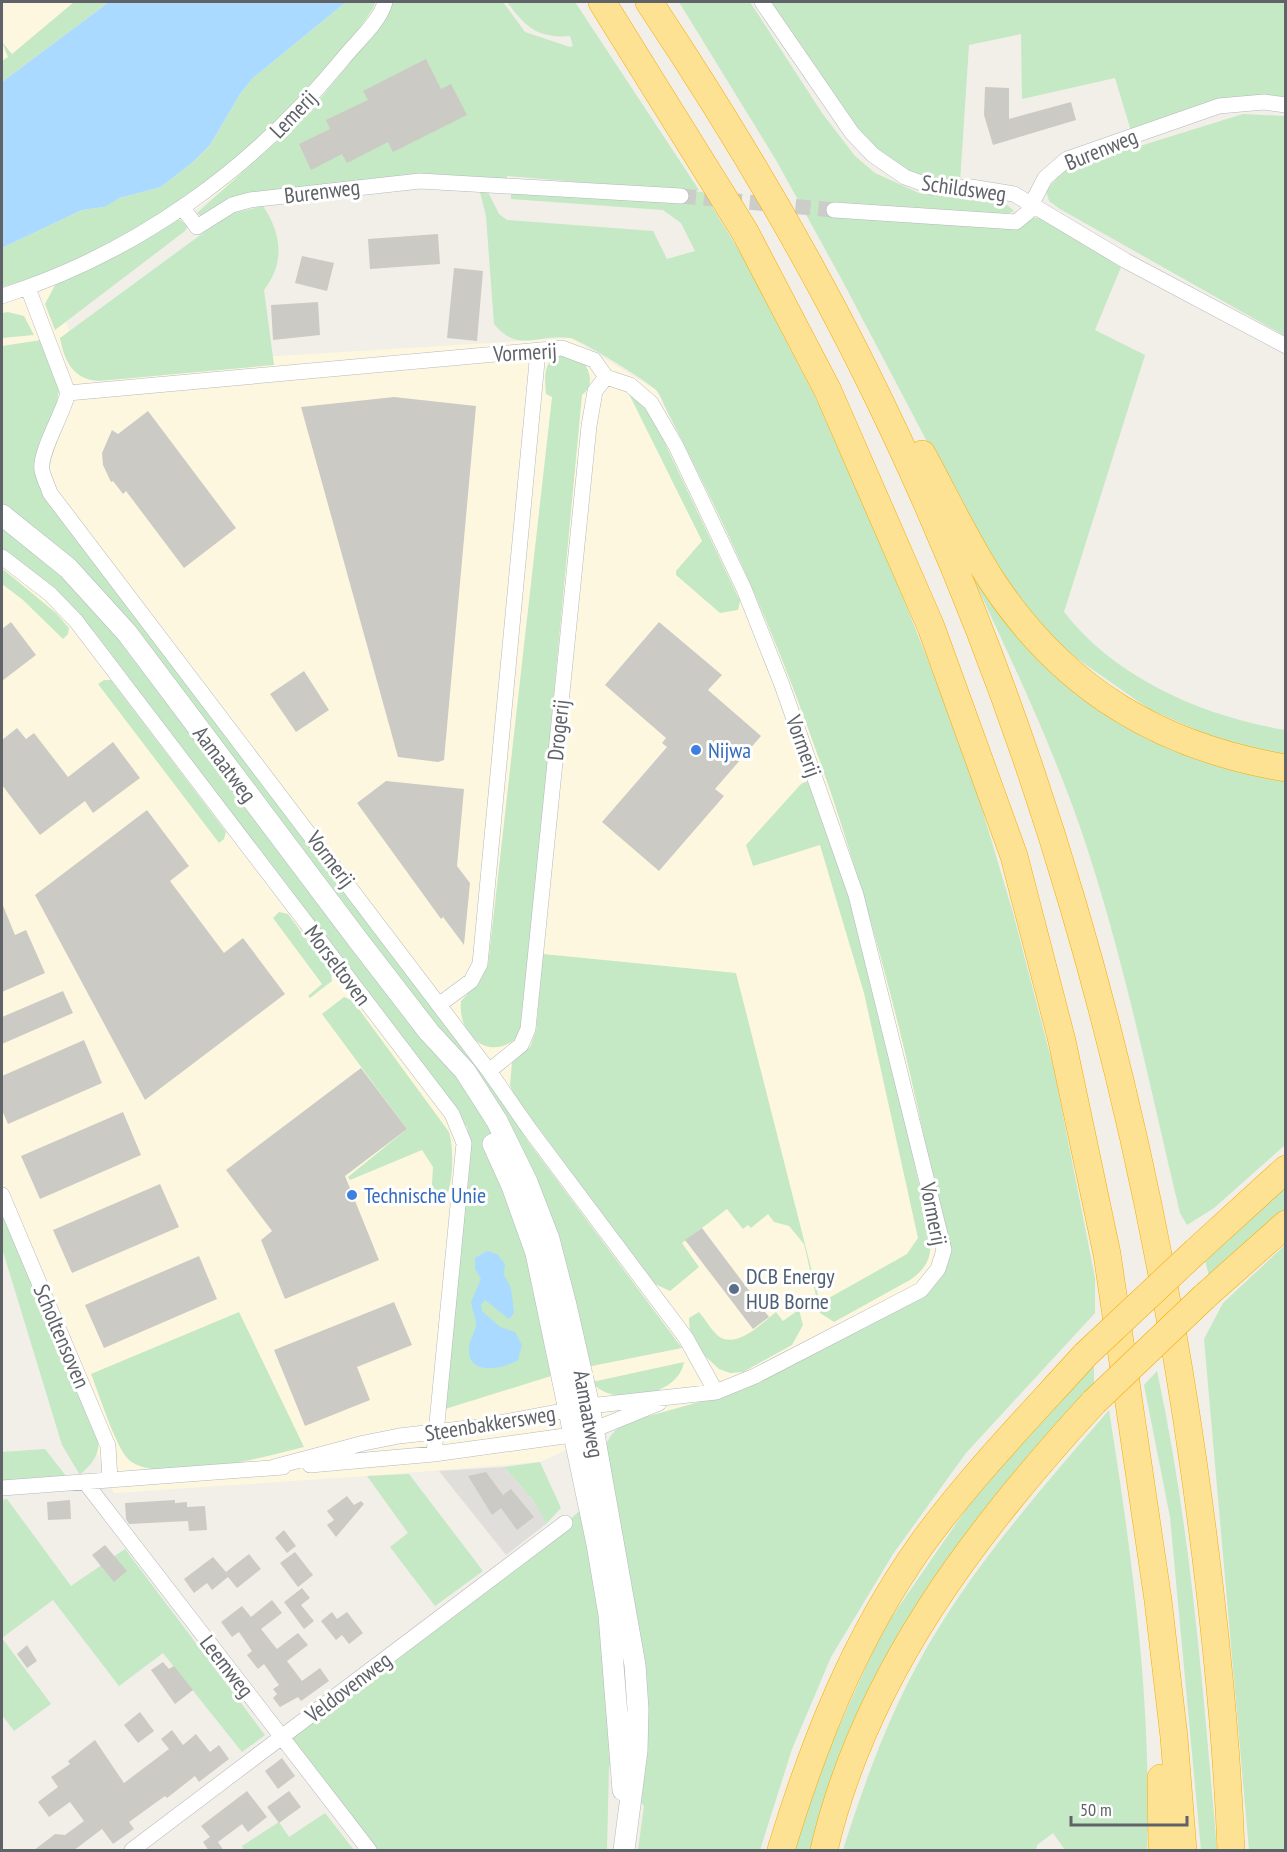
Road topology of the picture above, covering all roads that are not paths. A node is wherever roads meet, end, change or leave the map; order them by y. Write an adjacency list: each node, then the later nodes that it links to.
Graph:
1 (385, 2): 8 (street, Lemerij)
2 (602, 2): 39 (highway)
3 (649, 2): 14 (highway)
4 (762, 2): 7 (street, Schildsweg)
5 (1286, 105): 7 (street, Burenweg)
6 (681, 196): 8 (street, Burenweg)
7 (1031, 204): 9 (street, Burenweg); 12 (street, Schildsweg)
8 (182, 207): 10 (street)
9 (834, 210)
10 (27, 288): 11 (street); 16 (street)
11 (2, 296)
12 (1286, 345)
13 (538, 351): 15 (street, Vormerij); 16 (street, Vormerij); 20 (street)
14 (862, 366): 19 (highway); 48 (highway)
15 (606, 377): 22 (street, Drogerij); 26 (street, Vormerij)
16 (68, 393): 20 (street, Vormerij)
17 (2, 515): 21 (main road, Aamaatweg)
18 (2, 557): 31 (street, Morseltoven)
19 (1286, 768)
20 (440, 1004): 22 (street, Vormerij)
21 (429, 1032): 28 (main road, Aamaatweg); 29 (main road, Aamaatweg)
22 (489, 1071): 26 (street, Vormerij)
23 (1286, 1169): 44 (highway, bridge)
24 (2, 1194): 35 (street, Scholtensoven)
25 (1286, 1224): 45 (highway, bridge)
26 (716, 1392): 27 (street)
27 (667, 1399): 28 (street, Steenbakkersweg); 30 (street, Steenbakkersweg)
28 (589, 1406): 29 (street, Steenbakkersweg); 30 (main road, Aamaatweg)
29 (568, 1410): 31 (street, Steenbakkersweg); 32 (main road, Aamaatweg)
30 (593, 1430): 32 (street, Steenbakkersweg); 41 (main road, Aamaatweg)
31 (436, 1432): 33 (street, Morseltoven); 34 (street, Steenbakkersweg)
32 (572, 1435): 33 (street, Steenbakkersweg); 41 (main road, Aamaatweg)
33 (434, 1454): 34 (street, Steenbakkersweg)
34 (274, 1467): 35 (street, Steenbakkersweg)
35 (110, 1480): 36 (street, Steenbakkersweg)
36 (85, 1482): 37 (street, Steenbakkersweg); 40 (street, Leemweg)
37 (2, 1488)
38 (565, 1523): 40 (street, Veldovenweg)
39 (1158, 1600): 46 (highway); 47 (highway)
40 (281, 1737): 42 (street, Veldovenweg); 43 (street, Leemweg)
41 (625, 1840)
42 (132, 1851)
43 (369, 1851)
44 (781, 1851)
45 (824, 1851)
46 (1162, 1851)
47 (1183, 1851)
48 (1231, 1851)

